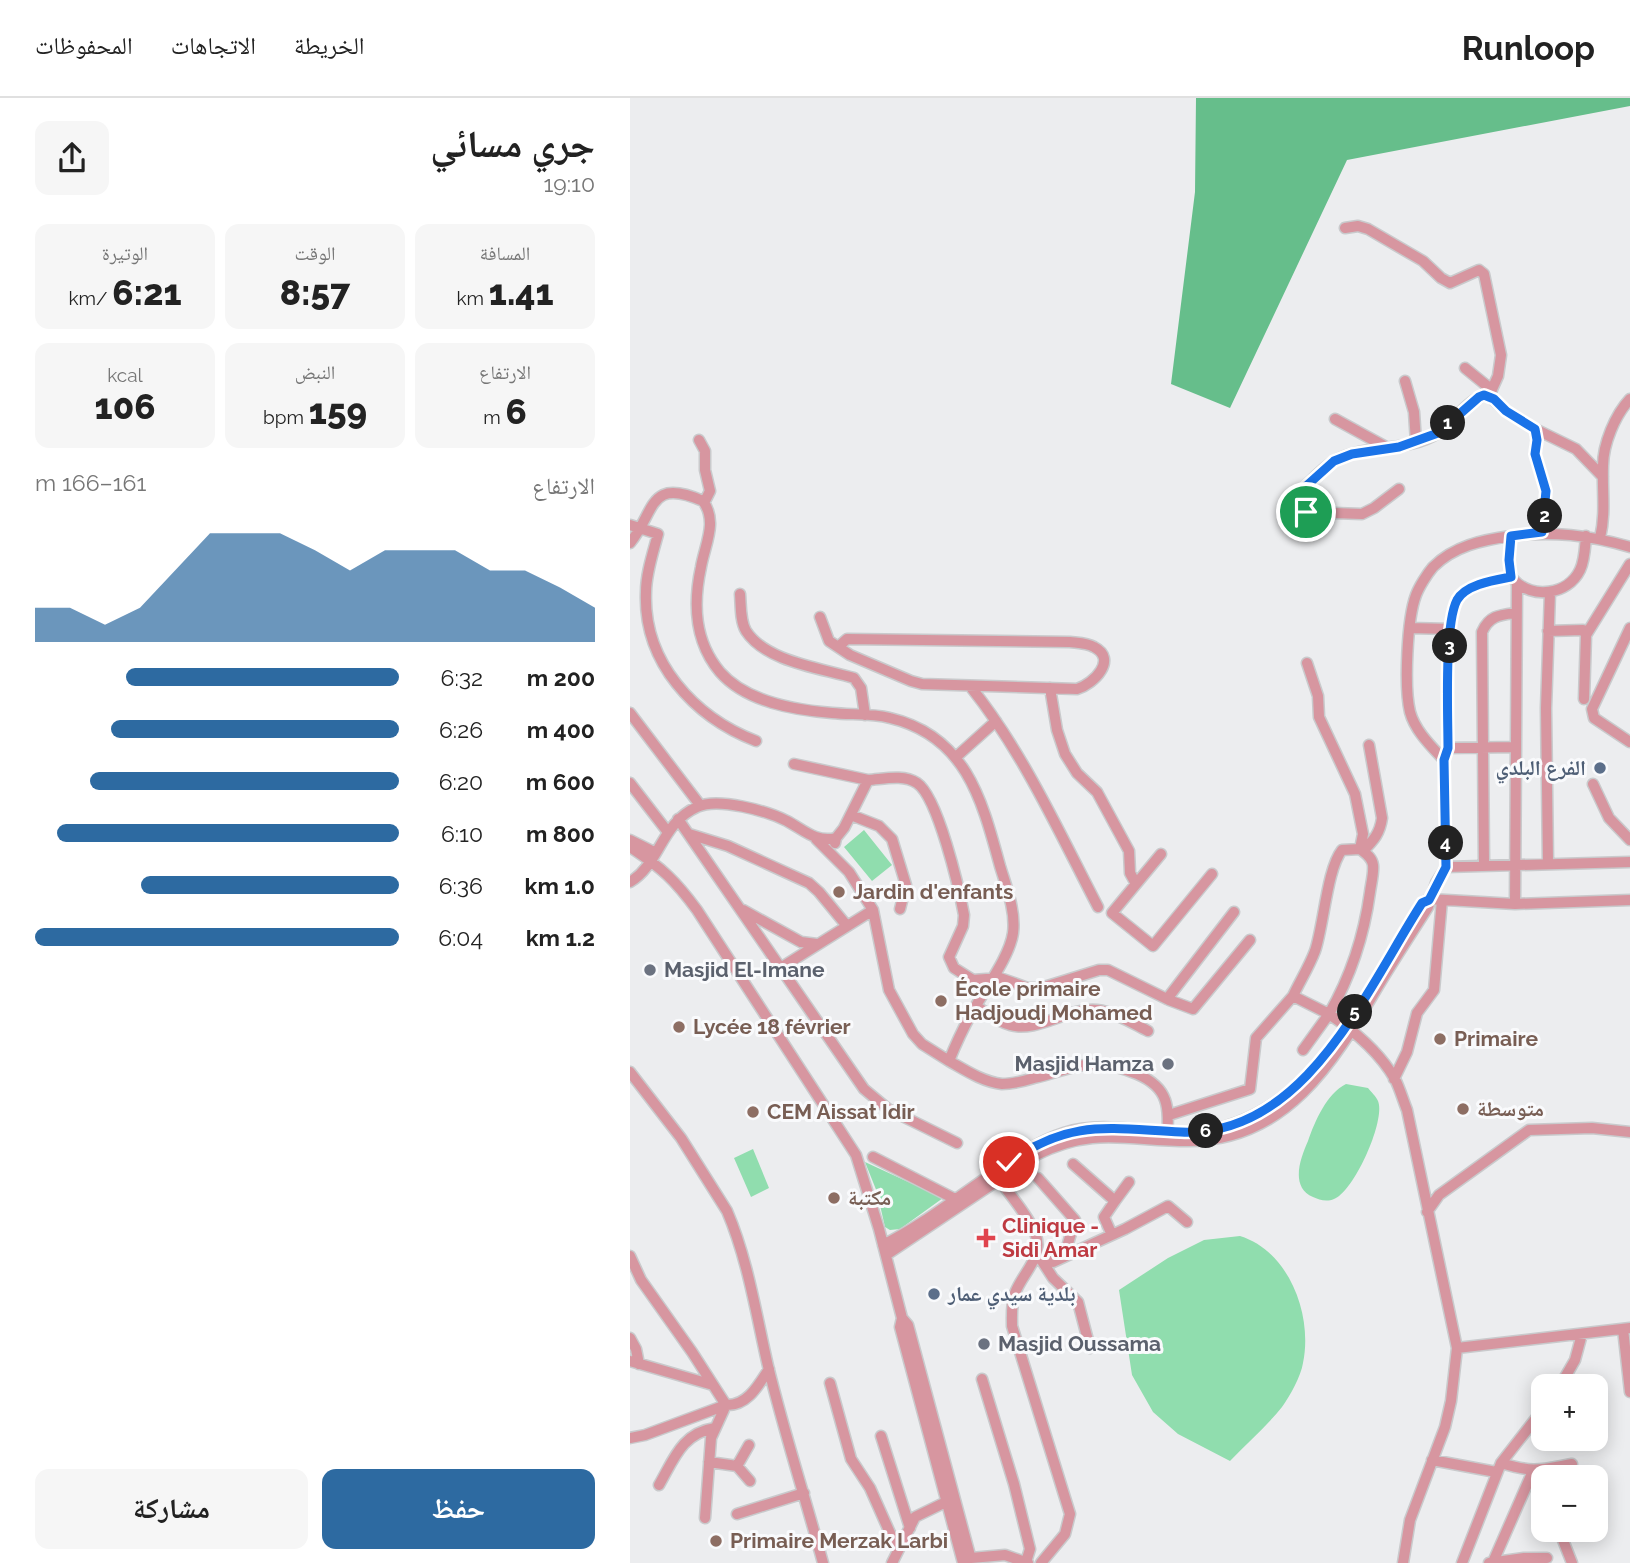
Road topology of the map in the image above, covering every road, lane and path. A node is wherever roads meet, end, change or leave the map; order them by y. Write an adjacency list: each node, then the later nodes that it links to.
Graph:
1 (1345, 228): 4 (street)
2 (1465, 368): 4 (street)
3 (1405, 381): 9 (street)
4 (1491, 393): 7 (street); 9 (street)
5 (1630, 399): 11 (street)
6 (1335, 419): 10 (street)
7 (1535, 429): 11 (street); 15 (street)
8 (699, 440): 13 (street)
9 (1416, 442): 10 (street)
10 (1387, 447): 12 (street)
11 (1603, 477): 18 (street)
12 (1399, 489)
13 (704, 503): 14 (street); 38 (street)
14 (635, 526): 19 (street); 40 (street)
15 (1542, 532): 16 (street); 17 (street)
16 (1511, 536): 22 (street); 27 (street)
17 (1586, 536): 18 (street); 23 (street)
18 (1600, 538): 20 (street)
19 (630, 543)
20 (1630, 547)
21 (1630, 564): 31 (street)
22 (1514, 580): 23 (street); 25 (street); 29 (street)
23 (1550, 592): 30 (street)
24 (740, 594): 38 (street)
25 (1515, 614): 43 (street); 44 (street)
26 (820, 617): 32 (street)
27 (1410, 628): 29 (street); 47 (street)
28 (1630, 628): 41 (street)
29 (1450, 629): 45 (street)
30 (1548, 631): 31 (street); 68 (street)
31 (1586, 635): 36 (street)
32 (838, 647): 34 (street); 35 (street)
33 (1307, 663): 62 (street)
34 (970, 685): 35 (street); 39 (street)
35 (1050, 688): 73 (street)
36 (1584, 699)
37 (630, 713): 52 (street)
38 (865, 715): 46 (street)
39 (996, 721): 46 (street); 78 (street)
40 (756, 741)
41 (1630, 742)
42 (1370, 745): 62 (street)
43 (1482, 747): 44 (street); 45 (street); 69 (street)
44 (1514, 747): 67 (street)
45 (1448, 748): 47 (street)
46 (956, 757): 87 (street)
47 (1444, 760): 70 (street)
48 (794, 764): 49 (street)
49 (869, 780): 53 (street); 87 (street)
50 (630, 783): 55 (street)
51 (1593, 784): 57 (street)
52 (700, 805): 54 (street); 59 (street)
53 (851, 816): 58 (street); 80 (street)
54 (678, 820): 55 (street); 56 (street)
55 (667, 831): 64 (street)
56 (688, 834): 79 (street); 83 (street)
57 (1629, 837)
58 (836, 838): 59 (street); 65 (street)
59 (816, 839): 65 (street)
60 (630, 840): 64 (street)
61 (630, 848): 64 (street)
62 (1361, 850): 88 (street); 91 (street)
63 (1161, 854): 73 (street)
64 (652, 856): 72 (street); 112 (street)
65 (834, 856): 81 (street)
66 (1630, 862): 68 (street)
67 (1516, 863): 68 (street); 69 (street); 77 (street)
68 (1549, 863)
69 (1484, 864): 70 (street)
70 (1446, 867): 74 (street)
71 (1212, 874): 73 (street)
72 (630, 882)
73 (1136, 884)
74 (1429, 900): 75 (street); 92 (street)
75 (1442, 900): 77 (street); 97 (street)
76 (1630, 900): 77 (street)
77 (1515, 904)
78 (1098, 907)
79 (740, 908): 85 (street); 86 (street)
80 (900, 909)
81 (873, 910): 83 (street); 95 (street)
82 (1234, 912): 89 (street)
83 (846, 926): 85 (street)
84 (1250, 940): 89 (street)
85 (817, 944): 86 (street)
86 (782, 967): 101 (street)
87 (991, 980): 89 (street); 90 (street)
88 (1293, 996): 91 (street); 98 (street)
89 (1167, 999)
90 (975, 1006): 93 (street); 95 (street)
91 (1329, 1014): 92 (street); 94 (street)
92 (1349, 1028): 97 (street); 100 (street)
93 (1148, 1031)
94 (1303, 1050)
95 (948, 1061): 98 (street)
96 (630, 1072): 122 (street)
97 (1395, 1079): 109 (street)
98 (1169, 1115): 100 (street)
99 (1630, 1132): 109 (street)
100 (1167, 1135): 104 (street)
101 (957, 1143)
102 (873, 1157): 107 (street)
103 (1073, 1164): 108 (street)
104 (997, 1176): 107 (street); 112 (street); 115 (street)
105 (1038, 1178): 114 (street)
106 (1129, 1182): 108 (street)
107 (955, 1199): 112 (street)
108 (1115, 1201): 111 (street)
109 (1427, 1212): 120 (street)
110 (1187, 1222): 111 (street)
111 (1112, 1235): 114 (street)
112 (884, 1250): 145 (street)
113 (630, 1256): 126 (street)
114 (1064, 1257): 115 (street)
115 (1039, 1260): 119 (street); 156 (street)
116 (1626, 1329): 117 (street); 127 (street)
117 (1582, 1334): 120 (street); 123 (street)
118 (630, 1338): 121 (street)
119 (1090, 1348)
120 (1457, 1348): 134 (street)
121 (634, 1362): 126 (street)
122 (769, 1369): 128 (street); 144 (street)
123 (1567, 1374)
124 (982, 1379): 155 (street)
125 (830, 1383): 150 (street)
126 (713, 1385): 128 (street)
127 (1630, 1392)
128 (726, 1405): 130 (street); 132 (street)
129 (1531, 1425): 139 (street)
130 (715, 1428): 135 (street); 142 (street)
131 (881, 1436): 148 (street)
132 (630, 1438)
133 (749, 1445): 138 (street)
134 (1432, 1460): 139 (street); 157 (street)
135 (709, 1462): 138 (street); 147 (street)
136 (1572, 1464): 137 (street)
137 (1568, 1465)
138 (737, 1466): 141 (street)
139 (1499, 1468): 140 (street); 158 (street)
140 (1531, 1472)
141 (750, 1481)
142 (659, 1485)
143 (1531, 1488): 159 (street)
144 (804, 1493): 146 (street); 153 (street)
145 (949, 1500): 148 (street); 152 (street)
146 (737, 1514)
147 (705, 1518)
148 (910, 1528): 150 (street)
149 (1564, 1542): 160 (street)
150 (898, 1551): 154 (street)
151 (1547, 1559): 159 (street)
152 (969, 1561): 155 (street)
153 (823, 1563)
154 (892, 1563)
155 (1027, 1563)
156 (1041, 1563)
157 (1403, 1563)
158 (1462, 1563)
159 (1491, 1563)
160 (1572, 1563)

